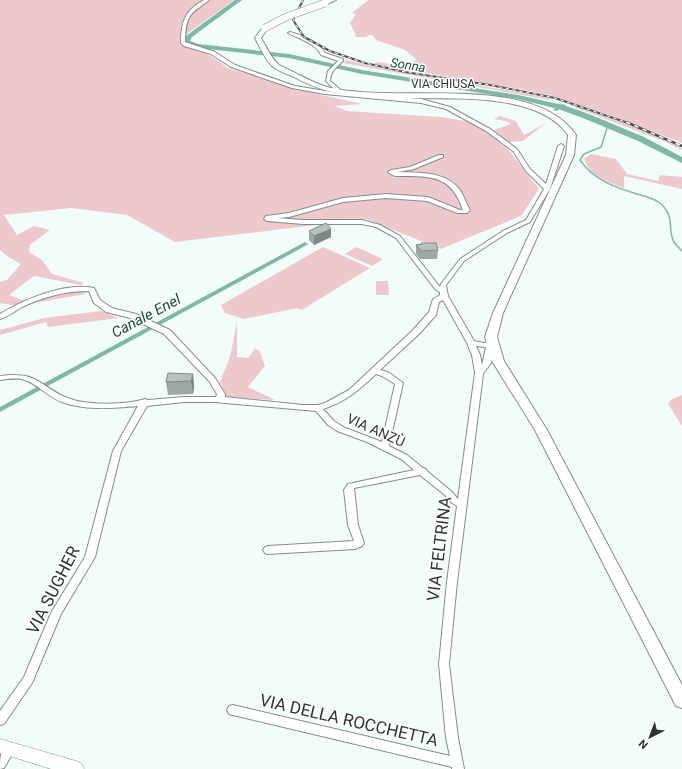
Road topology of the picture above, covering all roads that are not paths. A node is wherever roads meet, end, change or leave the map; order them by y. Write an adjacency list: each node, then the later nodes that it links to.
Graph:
1 (207, 0): 5 (street)
2 (332, 0): 4 (main road, VIA CHIUSA, bridge)
3 (290, 33): 4 (street)
4 (340, 92): 5 (main road, VIA CHIUSA)
5 (355, 94): 8 (street); 9 (main road, VIA CHIUSA)
6 (561, 146): 8 (street)
7 (441, 156): 10 (street)
8 (547, 189): 9 (street)
9 (533, 222): 10 (street); 12 (main road, VIA FELTRINA)
10 (444, 293): 13 (street); 14 (street)
11 (0, 317): 17 (street)
12 (491, 340): 13 (street); 15 (street, VIA FELTRINA); 24 (main road)
13 (471, 343): 15 (street)
14 (375, 371): 19 (street); 20 (street)
15 (478, 373): 22 (street, VIA FELTRINA)
16 (0, 378): 18 (street)
17 (220, 400): 18 (street); 19 (street)
18 (145, 402): 26 (street, VIA SUGHER)
19 (318, 408): 20 (street, VIA ANZÙ)
20 (385, 446): 21 (street, VIA ANZÙ)
21 (423, 471): 22 (street, VIA ANZÙ); 23 (street)
22 (462, 505): 29 (street, VIA FELTRINA)
23 (268, 550)
24 (682, 701)
25 (233, 710): 29 (street, VIA DELLA ROCCHETTA)
26 (0, 720)
27 (5, 748): 28 (street); 30 (street)
28 (0, 764)
29 (458, 766)
30 (76, 769)

